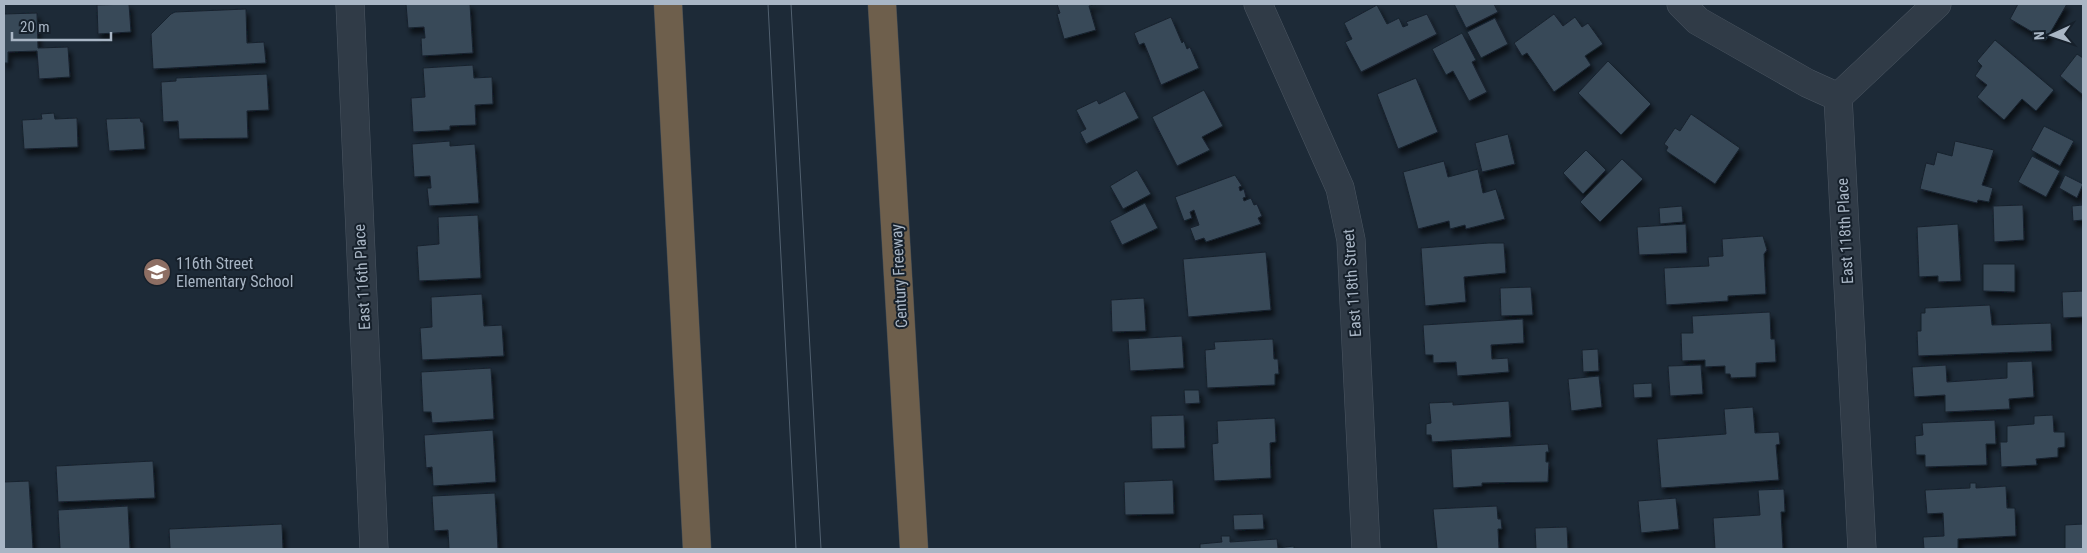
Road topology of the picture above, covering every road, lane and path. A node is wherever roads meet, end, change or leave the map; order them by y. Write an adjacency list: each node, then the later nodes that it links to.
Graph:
1 (350, 4): 8 (street, East 116th Place)
2 (668, 4): 9 (highway)
3 (882, 4): 10 (highway, Century Freeway)
4 (1258, 4): 11 (street, East 118th Street)
5 (1681, 4): 7 (street)
6 (1937, 4): 7 (street)
7 (1838, 97): 12 (street, East 118th Place)
8 (374, 549)
9 (697, 549)
10 (914, 549)
11 (1366, 549)
12 (1862, 549)

